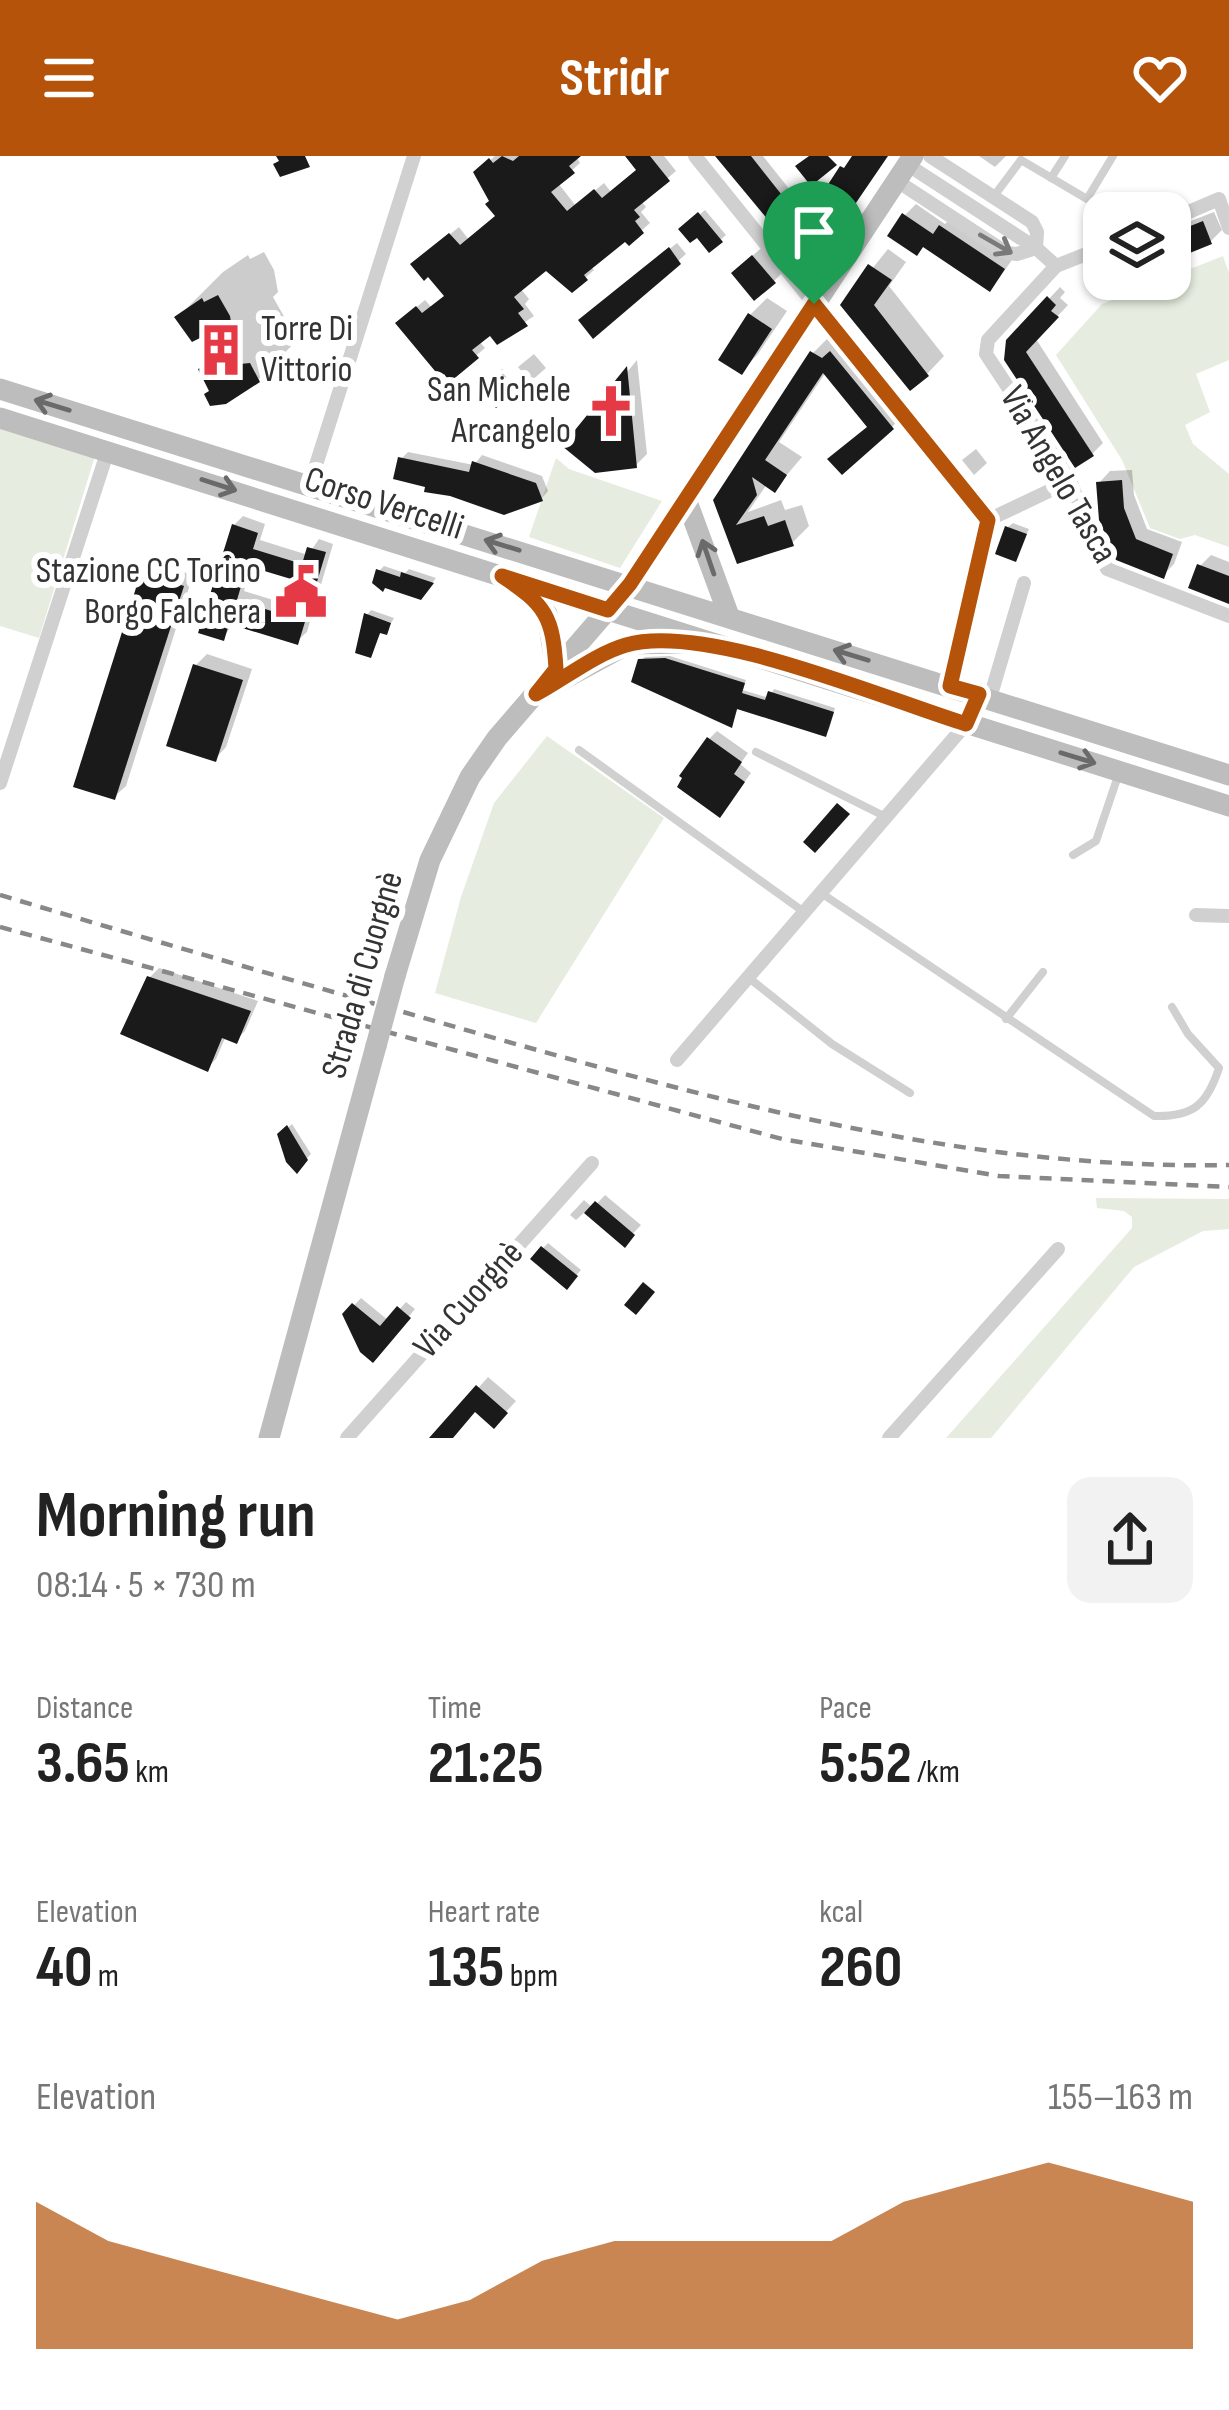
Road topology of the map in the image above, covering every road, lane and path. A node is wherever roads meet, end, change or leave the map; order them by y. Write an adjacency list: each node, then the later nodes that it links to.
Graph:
1 (414, 156): 20 (street)
2 (695, 156): 15 (street)
3 (930, 156): 9 (street)
4 (1065, 156): 8 (lane)
5 (1113, 156): 8 (lane)
6 (1023, 158): 8 (lane); 9 (lane)
7 (906, 167): 12 (street); 15 (main road, Strada di Cuorgnè)
8 (1051, 178)
9 (993, 197): 12 (street)
10 (1191, 211): 11 (street)
11 (1229, 228)
12 (1036, 248): 14 (street)
13 (1083, 255): 14 (street, Via Angelo Tasca)
14 (1057, 266): 19 (street, Via Angelo Tasca)
15 (814, 304): 21 (main road, Strada di Cuorgnè); 22 (street)
16 (0, 389): 20 (main road, Corso Vercelli, one-way to 16)
17 (0, 418): 18 (main road, Corso Vercelli)
18 (108, 450): 23 (main road, Corso Vercelli, one-way to 23); 39 (street)
19 (1070, 481): 22 (street); 28 (street, Via Angelo Tasca)
20 (310, 484): 25 (main road, Corso Vercelli, one-way to 20)
21 (686, 499): 25 (main road, Strada di Cuorgnè); 27 (main road, one-way to 21)
22 (988, 520): 31 (street)
23 (502, 576): 26 (main road, Corso Vercelli); 30 (main road)
24 (1024, 583): 33 (street)
25 (630, 584): 26 (main road, Strada di Cuorgnè); 27 (main road, Corso Vercelli)
26 (608, 610): 29 (main road, Corso Vercelli); 30 (main road, Strada di Cuorgnè)
27 (729, 616): 31 (main road, Corso Vercelli, one-way to 27)
28 (1229, 616)
29 (721, 644): 32 (main road); 34 (main road, Corso Vercelli)
30 (556, 669): 32 (main road, Strada di Cuorgnè)
31 (950, 686): 33 (main road, Corso Vercelli)
32 (536, 694): 55 (main road, Strada di Cuorgnè, bridge)
33 (984, 696): 34 (street); 38 (main road, Corso Vercelli)
34 (966, 724): 37 (main road, Corso Vercelli, one-way to 37); 41 (street)
35 (579, 750): 44 (lane)
36 (757, 752): 41 (lane)
37 (1120, 771): 40 (main road, Corso Vercelli); 42 (lane)
38 (1229, 775)
39 (0, 783)
40 (1229, 806)
41 (886, 817): 43 (street)
42 (1073, 855)
43 (820, 892): 44 (street); 50 (lane)
44 (804, 912): 48 (street)
45 (1196, 915): 46 (street)
46 (1229, 916)
47 (1042, 972): 50 (lane)
48 (748, 977): 51 (street); 52 (lane)
49 (1172, 1006): 50 (lane)
50 (1006, 1019)
51 (677, 1060)
52 (910, 1093)
53 (592, 1163): 56 (street, Via Cuorgnè)
54 (1058, 1249): 57 (street)
55 (268, 1438)
56 (347, 1438)
57 (889, 1438)

